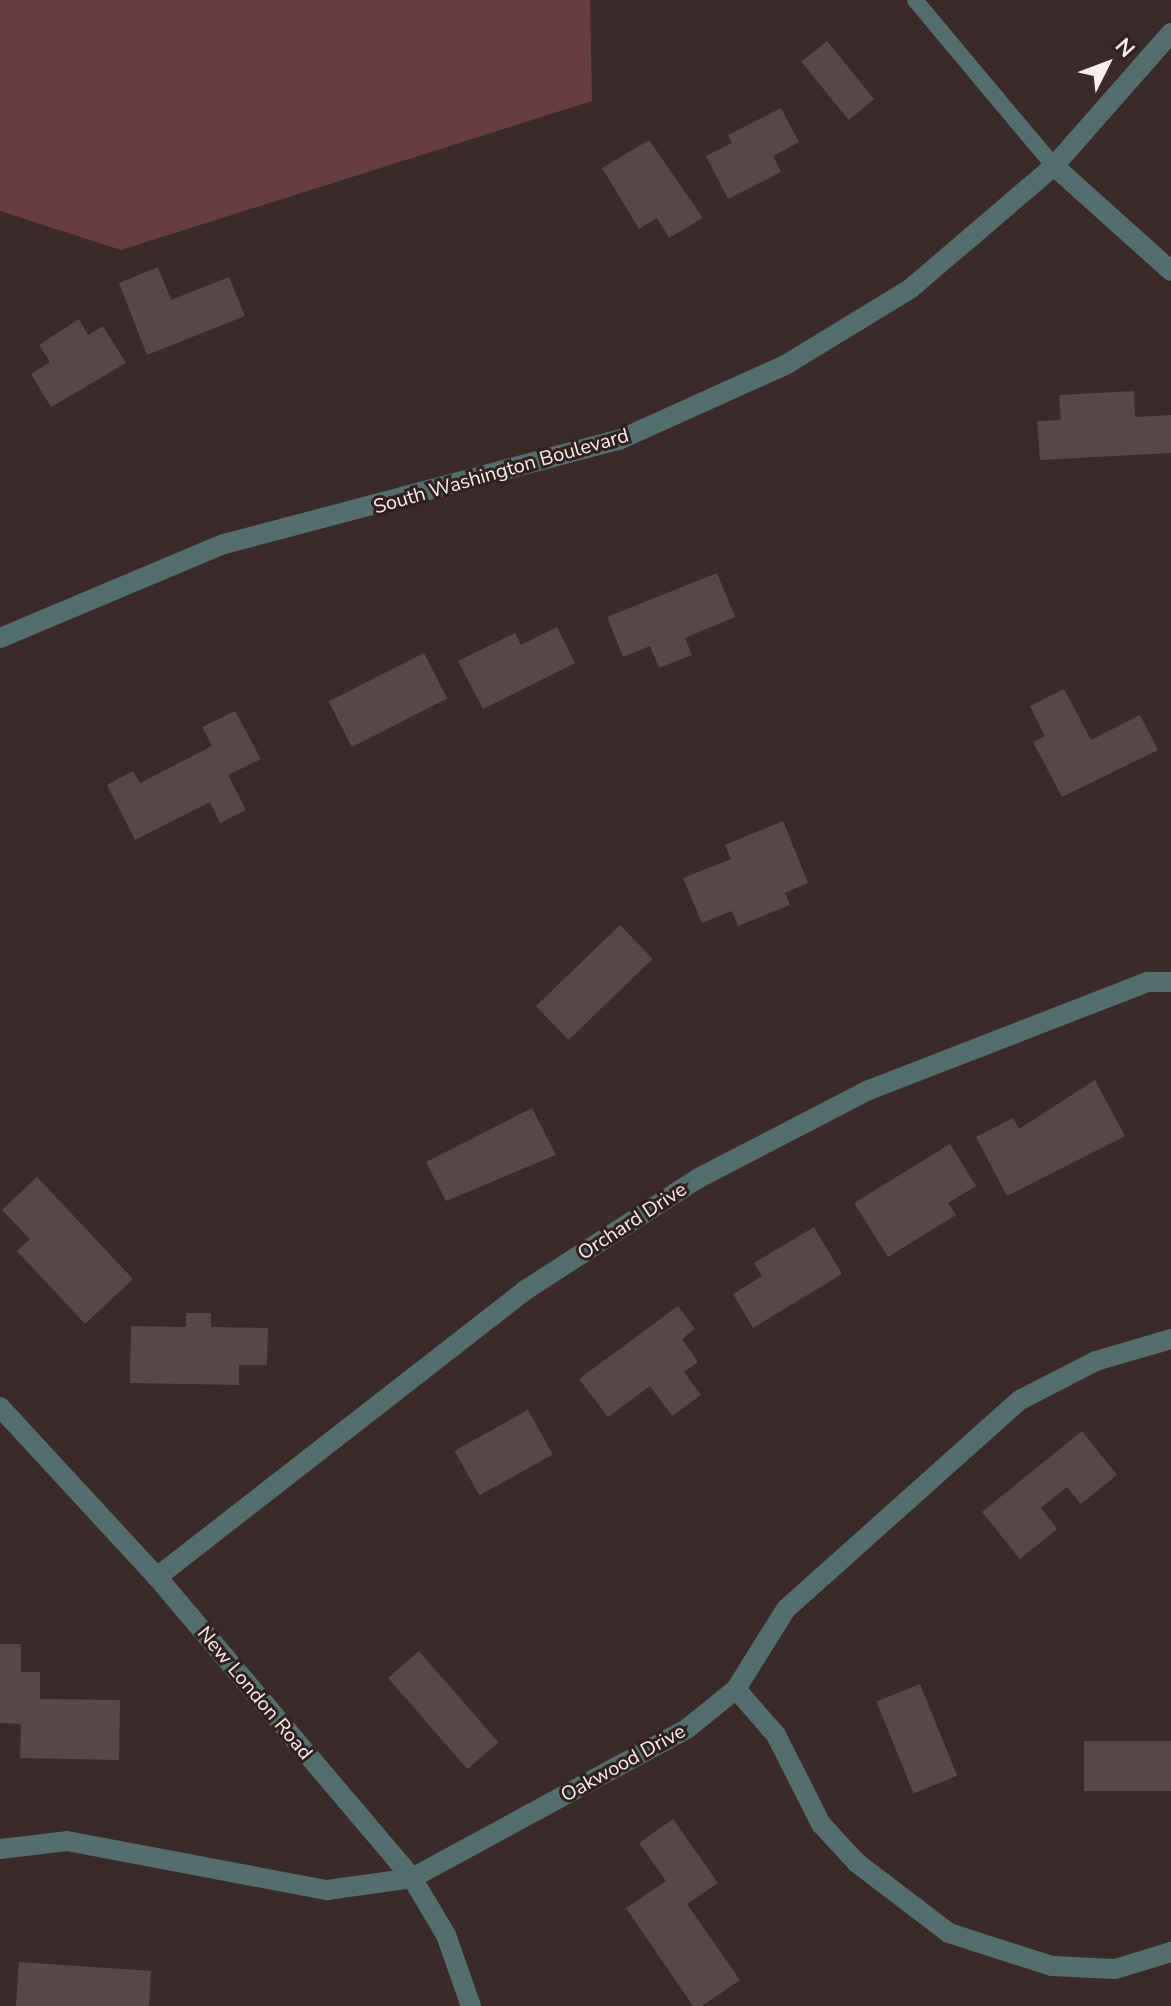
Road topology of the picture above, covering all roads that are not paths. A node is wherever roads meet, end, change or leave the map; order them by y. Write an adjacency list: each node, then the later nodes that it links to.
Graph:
1 (915, 0): 3 (lane)
2 (1171, 33): 3 (street, South Washington Boulevard)
3 (1054, 166): 4 (street); 5 (street, South Washington Boulevard)
4 (1171, 271)
5 (0, 638)
6 (1171, 982): 9 (street, Orchard Drive)
7 (1171, 1339): 10 (street, Oakwood Drive)
8 (0, 1407): 9 (street, New London Road)
9 (157, 1577): 12 (street, New London Road)
10 (736, 1689): 12 (street, Oakwood Drive); 13 (street)
11 (0, 1849): 12 (street, Oakwood Drive)
12 (412, 1878): 14 (street, New London Road)
13 (1171, 1952)
14 (471, 2006)

